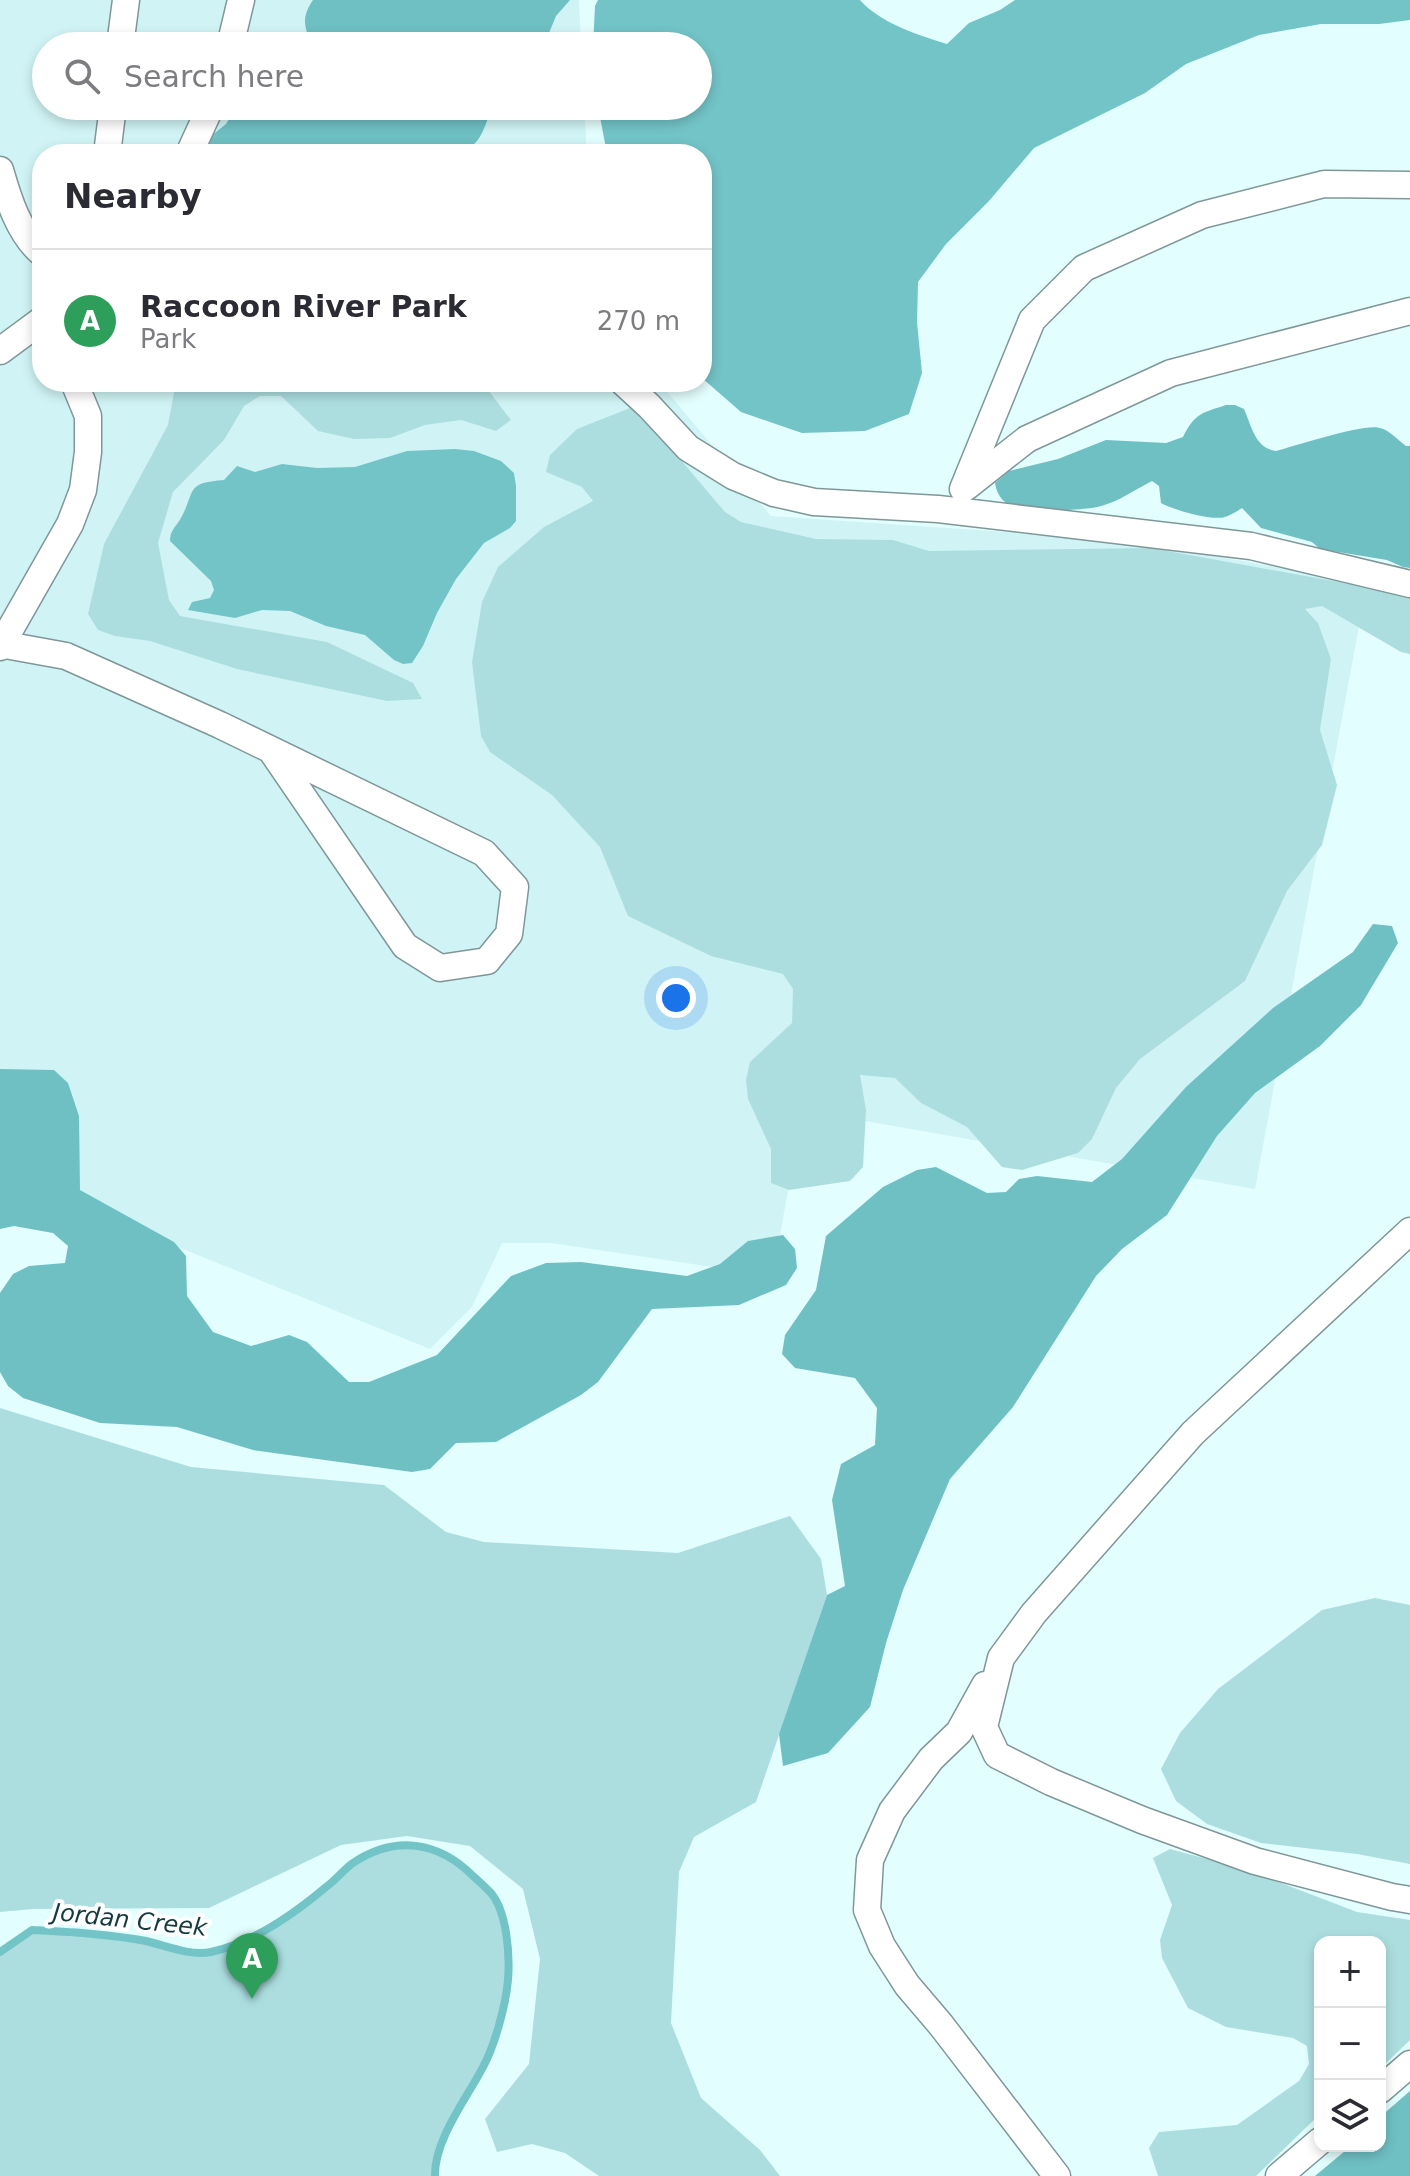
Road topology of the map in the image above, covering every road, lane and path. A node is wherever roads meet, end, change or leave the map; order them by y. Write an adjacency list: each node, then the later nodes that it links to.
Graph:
1 (126, 0): 3 (lane)
2 (241, 0): 4 (lane)
3 (122, 32)
4 (233, 32)
5 (111, 120): 7 (lane)
6 (205, 120): 8 (lane)
7 (108, 144)
8 (194, 144)
9 (0, 170): 11 (lane)
10 (1410, 185): 17 (lane)
11 (32, 244)
12 (1410, 311): 17 (lane)
13 (32, 327): 14 (lane)
14 (0, 351)
15 (78, 392): 20 (lane)
16 (634, 392): 18 (lane)
17 (963, 489): 18 (lane)
18 (938, 509): 19 (lane)
19 (1410, 584)
20 (1, 645): 21 (lane)
21 (271, 750): 21 (lane)
22 (1410, 1231): 23 (lane)
23 (1001, 1658): 24 (lane); 28 (lane)
24 (1410, 1900)
25 (1410, 2064): 26 (lane)
26 (1386, 2085)
27 (1314, 2146): 29 (lane)
28 (1057, 2176)
29 (1279, 2176)

